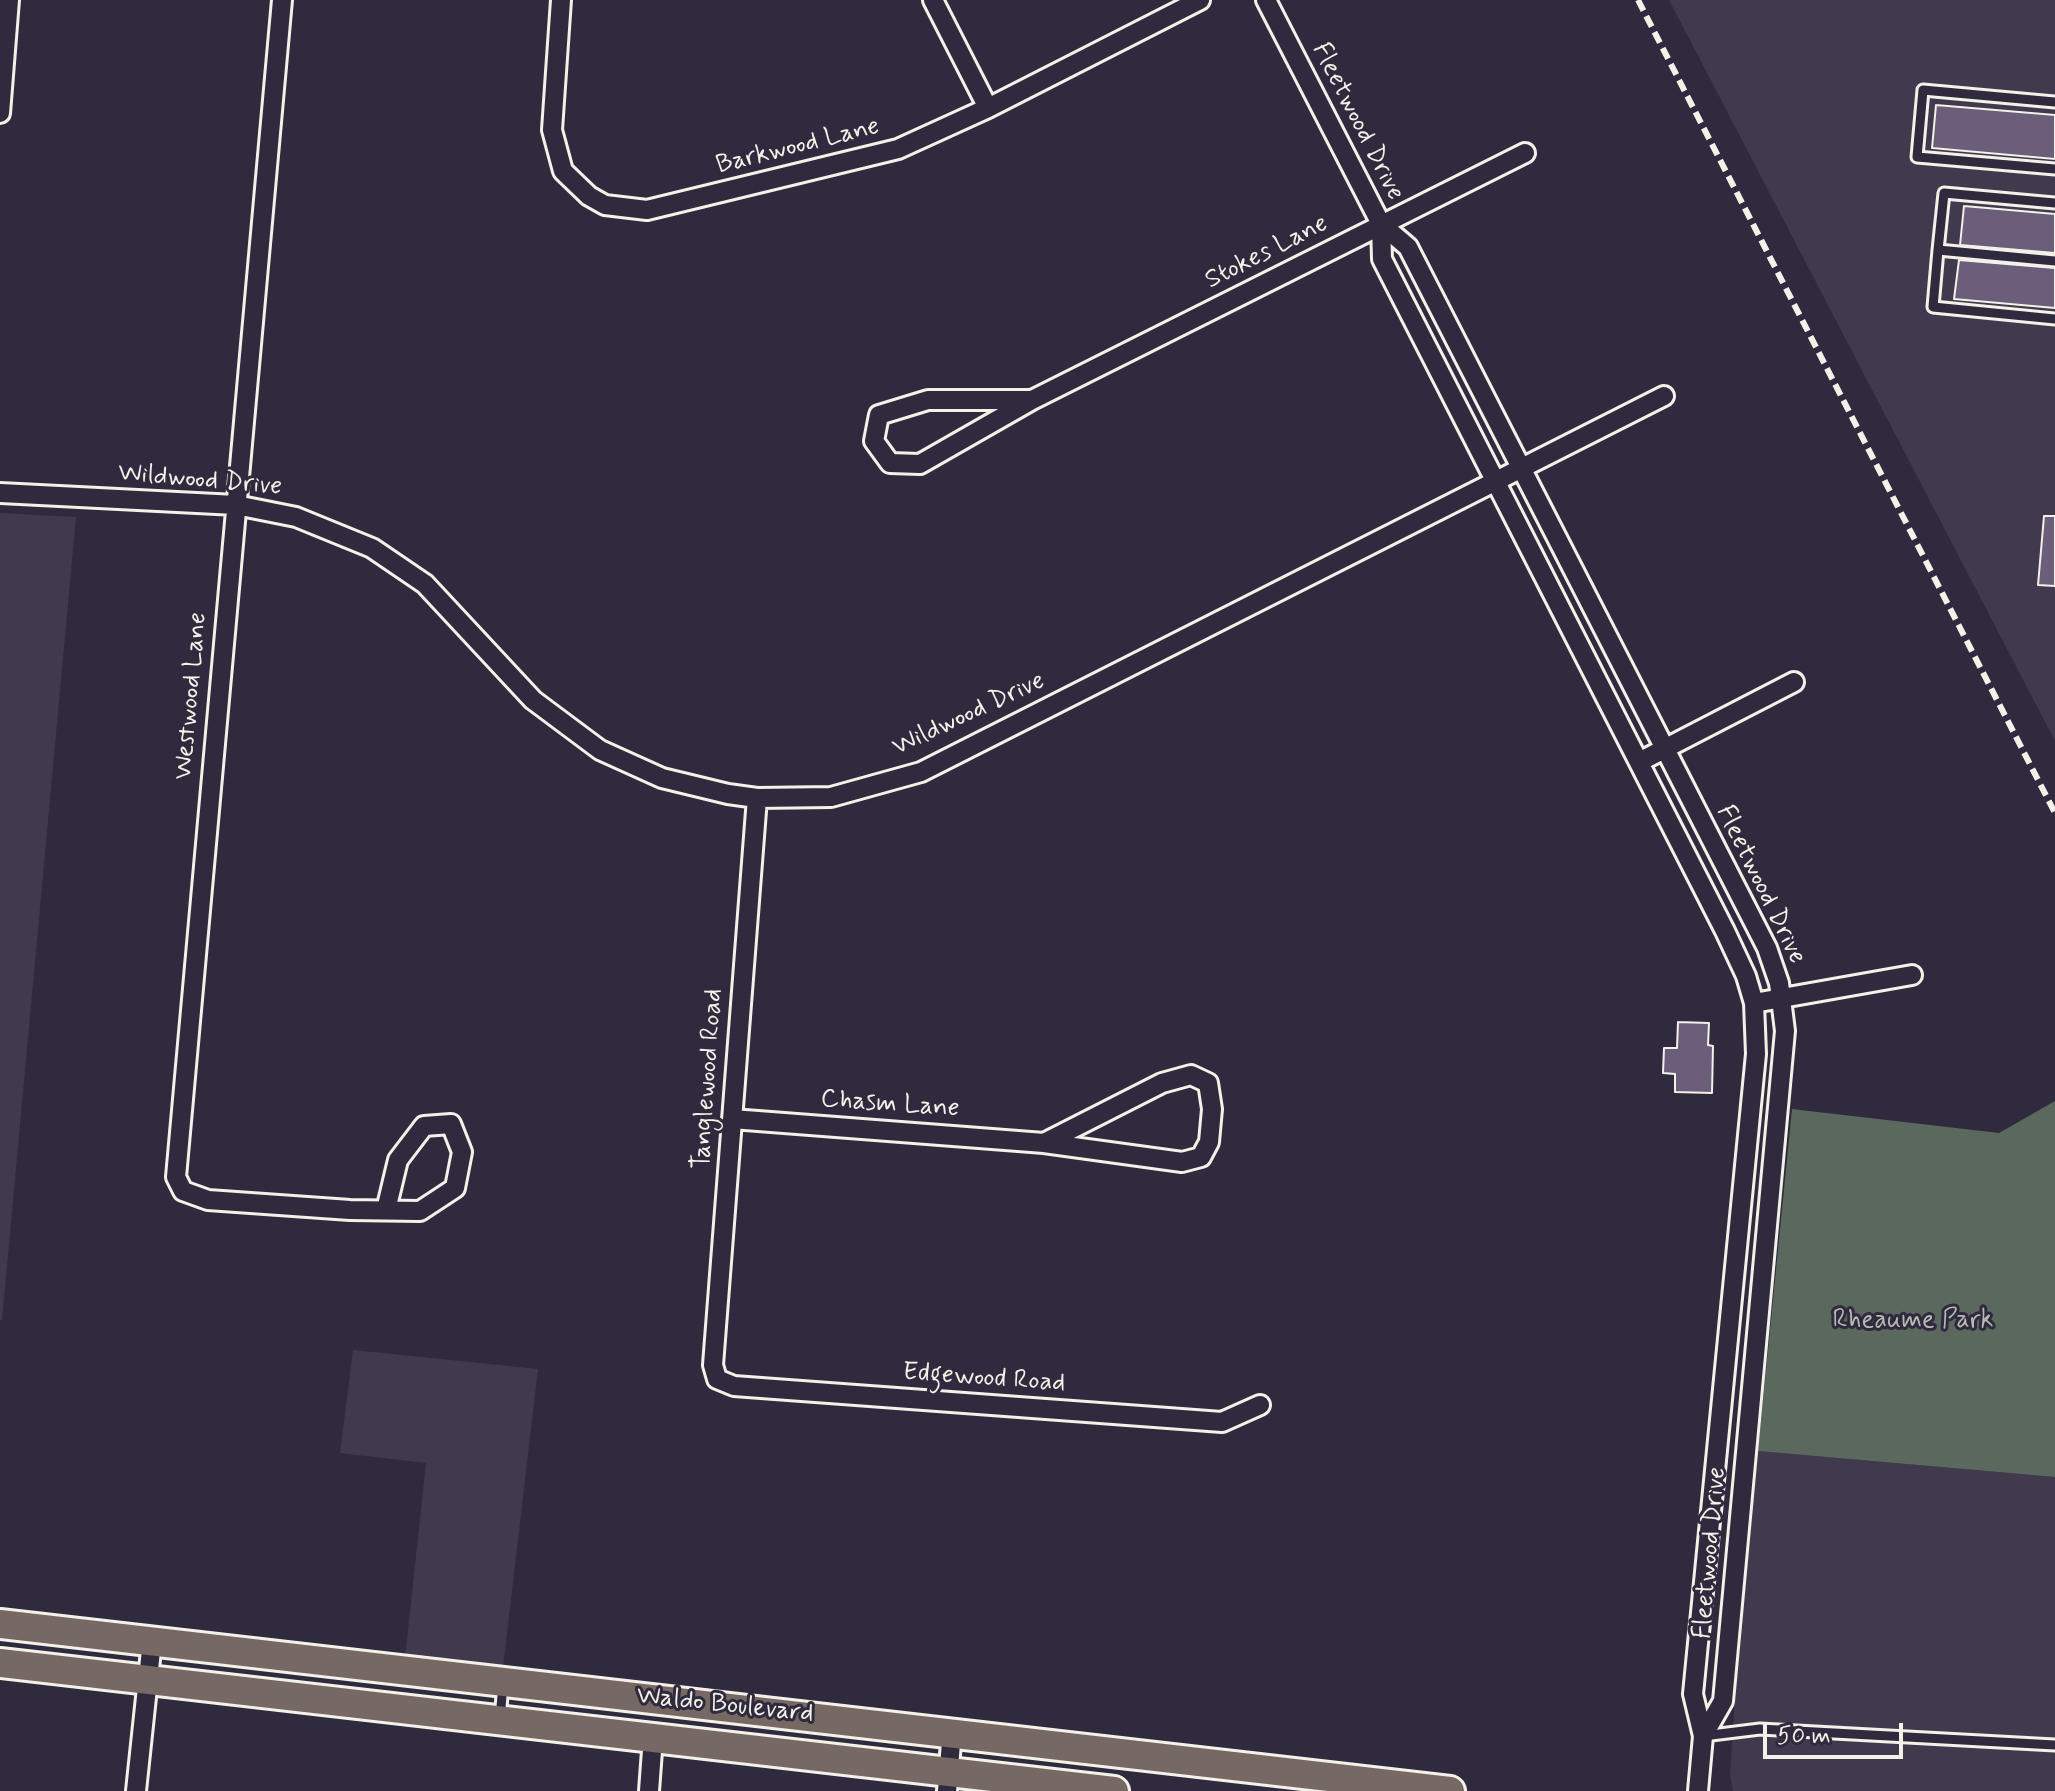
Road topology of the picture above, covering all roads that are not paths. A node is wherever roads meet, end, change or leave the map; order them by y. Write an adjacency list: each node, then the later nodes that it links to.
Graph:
1 (9, 0): 9 (street)
2 (282, 0): 22 (street, Westwood Lane)
3 (561, 0): 8 (street, Barkwood Lane)
4 (933, 0): 8 (street)
5 (1200, 0): 8 (street, Barkwood Lane)
6 (1266, 0): 13 (street, Fleetwood Drive)
7 (2055, 102): 11 (lane)
8 (988, 108)
9 (0, 113)
10 (1525, 153): 13 (street, Stokes Lane)
11 (2055, 169)
12 (2055, 203): 14 (lane)
13 (1381, 224): 18 (street, Stokes Lane); 19 (street, Fleetwood Drive); 20 (street, Fleetwood Drive)
14 (1938, 250): 15 (lane); 16 (lane)
15 (2055, 261)
16 (2055, 319)
17 (1664, 396): 19 (street, Wildwood Drive)
18 (1032, 400): 18 (street, Stokes Lane)
19 (1522, 468): 20 (street, Wildwood Drive); 24 (street, Fleetwood Drive)
20 (1496, 482): 25 (street, Fleetwood Drive); 26 (street, Wildwood Drive)
21 (0, 493): 22 (street, Wildwood Drive)
22 (236, 505): 26 (street, Wildwood Drive); 32 (street, Westwood Lane)
23 (1794, 682): 24 (street)
24 (1664, 749): 25 (street); 28 (street, Fleetwood Drive)
25 (1639, 762): 29 (street, Fleetwood Drive)
26 (757, 798): 30 (street, Tanglewood Road)
27 (1912, 975): 28 (street)
28 (1781, 997): 29 (street); 42 (street, Fleetwood Drive)
29 (1754, 1003): 42 (street, Fleetwood Drive)
30 (732, 1119): 31 (street, Chasm Lane); 33 (street, Tanglewood Road)
31 (1044, 1143): 31 (street, Chasm Lane)
32 (386, 1210): 32 (street, Westwood Lane)
33 (713, 1365): 34 (street, Edgewood Road)
34 (1260, 1405)
35 (0, 1624): 36 (main road, Waldo Boulevard)
36 (152, 1641): 38 (street); 39 (main road, Waldo Boulevard)
37 (0, 1663): 38 (main road, Waldo Boulevard)
38 (148, 1681): 40 (main road, Waldo Boulevard); 46 (street)
39 (504, 1681): 40 (lane); 41 (main road, Waldo Boulevard)
40 (500, 1719): 43 (main road, Waldo Boulevard)
41 (952, 1731): 45 (street); 49 (main road, Waldo Boulevard)
42 (1703, 1736): 44 (lane); 50 (street, Fleetwood Drive)
43 (653, 1737): 45 (main road, Waldo Boulevard); 47 (street)
44 (2055, 1745)
45 (948, 1781): 48 (main road, Waldo Boulevard)
46 (136, 1791)
47 (649, 1791)
48 (1114, 1791)
49 (1450, 1791)
50 (1698, 1791)

